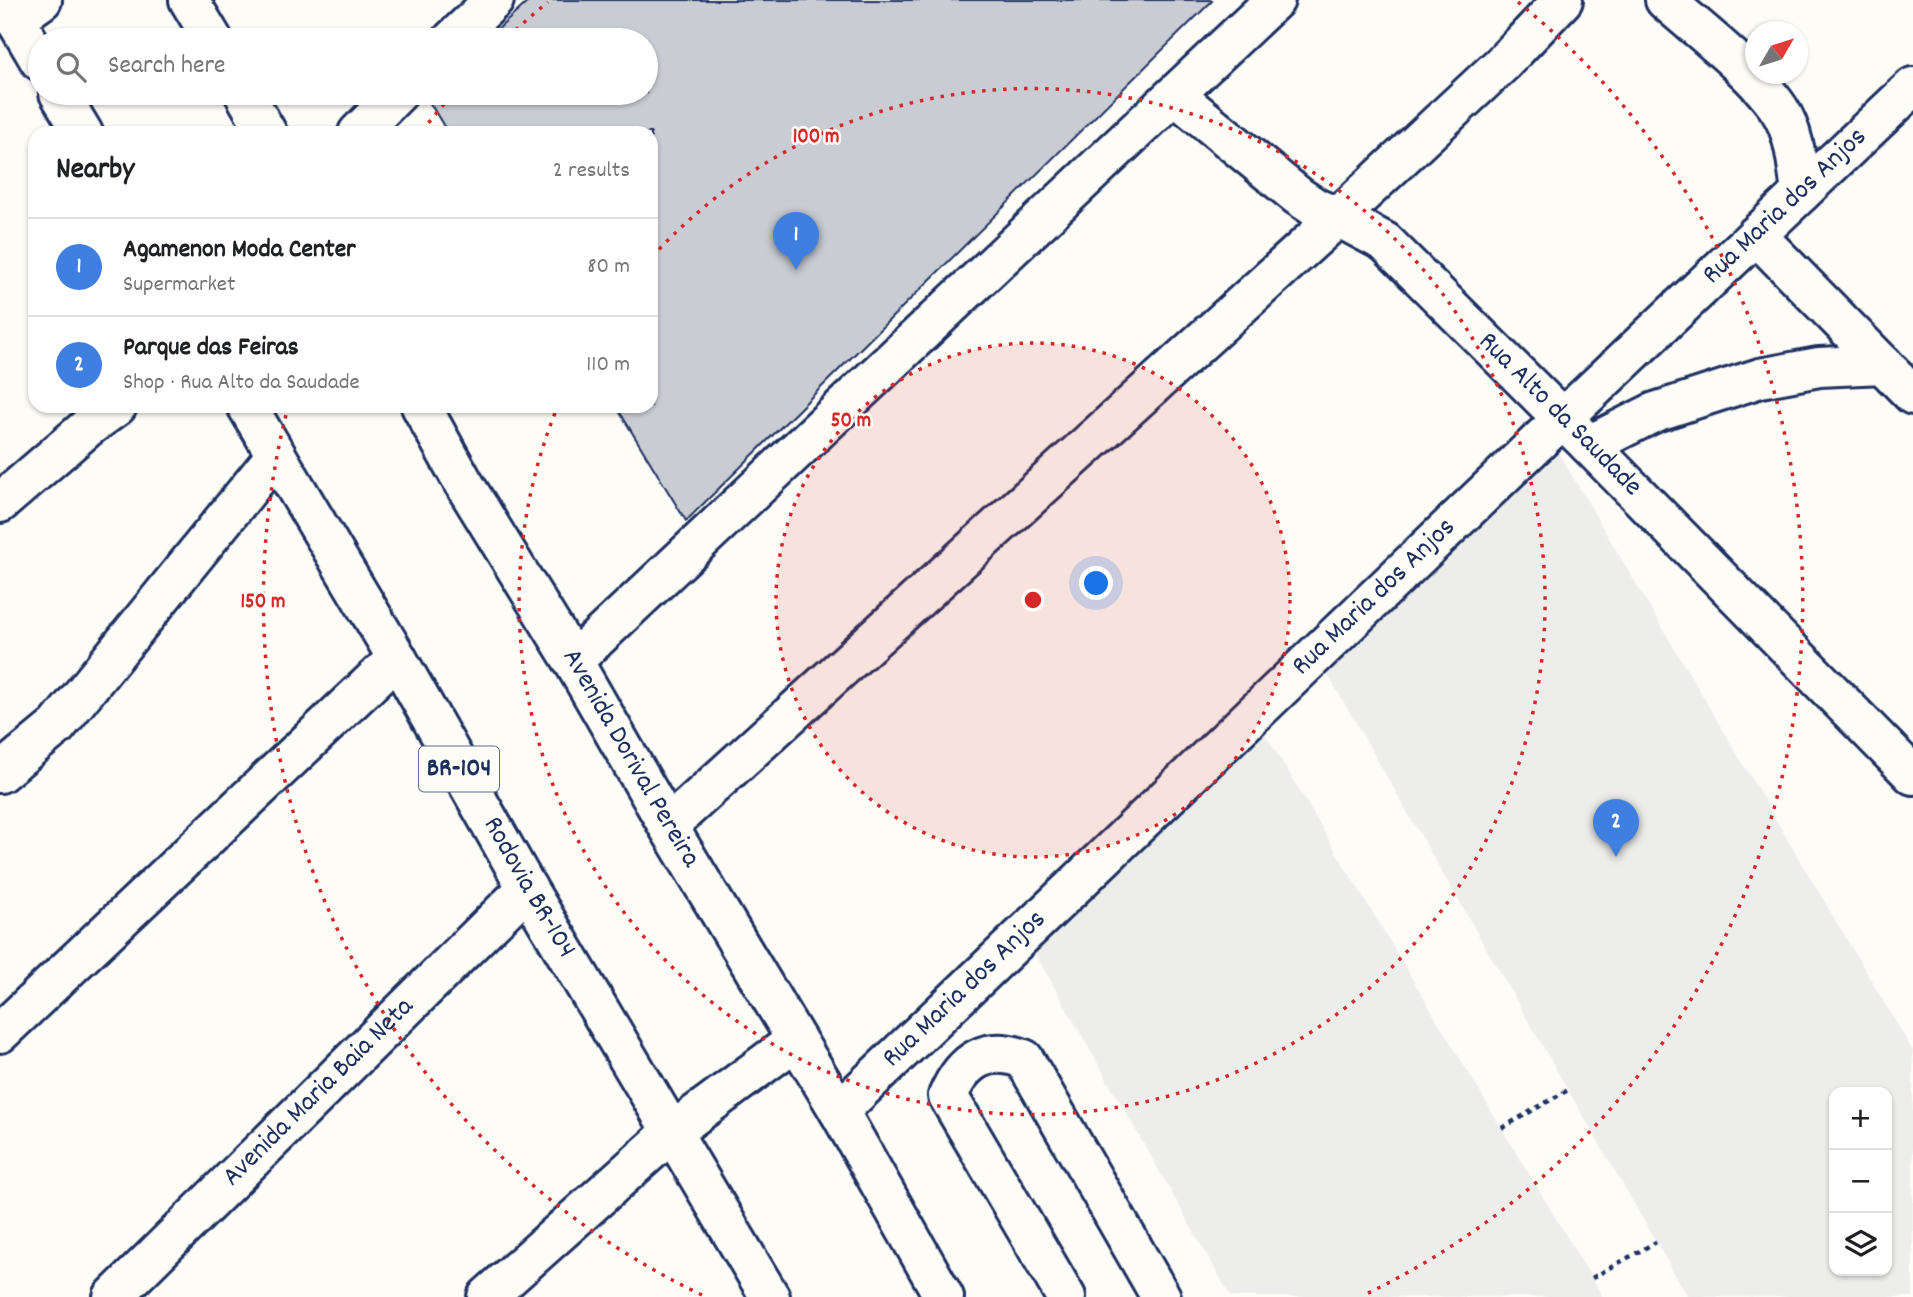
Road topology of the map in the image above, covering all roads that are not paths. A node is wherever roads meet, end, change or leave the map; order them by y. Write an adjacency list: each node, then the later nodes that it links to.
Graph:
1 (190, 0): 8 (main road)
2 (494, 0): 9 (main road)
3 (1275, 0): 11 (main road)
4 (1563, 0): 19 (main road)
5 (1665, 0): 18 (main road)
6 (20, 6): 7 (main road)
7 (28, 28)
8 (206, 28)
9 (465, 28)
10 (1913, 87): 18 (main road, Rua Maria dos Anjos)
11 (1176, 96): 19 (main road, Rua Alto da Saudade); 31 (main road)
12 (66, 105): 15 (main road)
13 (251, 105): 16 (main road)
14 (386, 105): 17 (main road)
15 (79, 126)
16 (263, 126)
17 (365, 126)
18 (1801, 192): 20 (main road, Rua Maria dos Anjos)
19 (1338, 217): 26 (main road, Rua Alto da Saudade); 34 (main road)
20 (1756, 235): 21 (main road); 26 (main road, Rua Maria dos Anjos)
21 (1883, 364): 22 (main road); 27 (main road)
22 (1913, 396)
23 (108, 413): 29 (main road)
24 (251, 413): 28 (main road, Rodovia BR-104 / BR-104)
25 (425, 413): 31 (main road, Avenida Dorival Pereira)
26 (1562, 419): 27 (main road, Rua Alto da Saudade); 38 (main road, Rua Maria dos Anjos)
27 (1589, 445): 33 (main road, Rua Alto da Saudade)
28 (276, 455): 30 (main road, Rodovia BR-104 / BR-104); 32 (main road)
29 (0, 503)
30 (397, 658): 35 (main road, Rodovia BR-104 / BR-104); 36 (main road)
31 (573, 661): 34 (main road, Avenida Dorival Pereira)
32 (0, 773)
33 (1913, 775)
34 (668, 826): 37 (main road, Avenida Dorival Pereira)
35 (527, 888): 39 (main road, Rodovia BR-104 / BR-104); 40 (main road, Avenida Maria Baia Neta)
36 (0, 1033)
37 (796, 1040): 38 (main road, Avenida Dorival Pereira); 39 (main road)
38 (839, 1111): 43 (main road, Avenida Dorival Pereira)
39 (672, 1132): 41 (main road); 42 (main road, Rodovia BR-104 / BR-104)
40 (113, 1297)
41 (487, 1297)
42 (770, 1297)
43 (944, 1297)
44 (1066, 1297): 45 (main road)
45 (1161, 1297)

